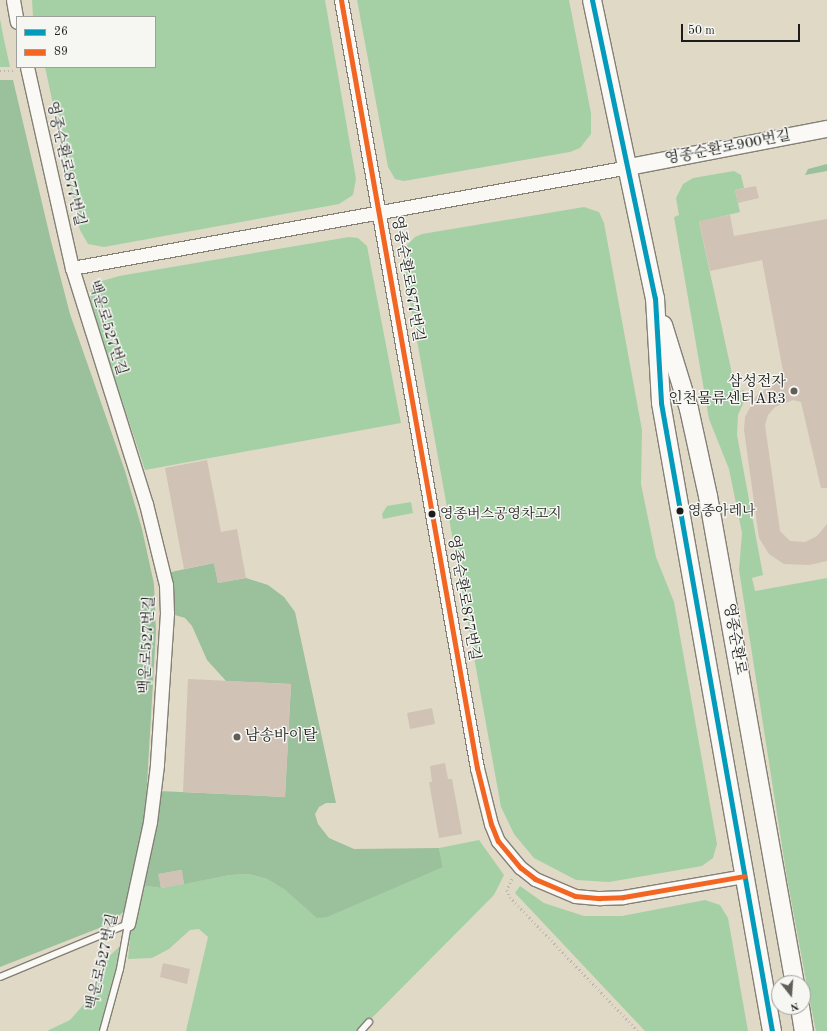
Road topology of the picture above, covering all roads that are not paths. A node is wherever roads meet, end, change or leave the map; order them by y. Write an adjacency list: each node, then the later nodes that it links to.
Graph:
1 (13, 0): 4 (street)
2 (341, 0): 8 (street, 영종순환로877번길)
3 (592, 0): 7 (main road, 영종순환로)
4 (16, 16)
5 (21, 69): 9 (street, 영종순환로877번길)
6 (827, 129): 7 (street, 영종순환로900번길)
7 (629, 167): 8 (street); 10 (main road, 영종순환로)
8 (379, 213): 9 (street); 11 (street, 영종순환로877번길)
9 (72, 268): 12 (street, 백운로527번길)
10 (655, 298): 11 (main road, 영종순환로); 13 (main road, 영종순환로)
11 (744, 876): 19 (main road, 영종순환로)
12 (128, 924): 14 (lane); 17 (lane, 백운로527번길)
13 (794, 975)
14 (0, 977)
15 (801, 1015): 20 (main road)
16 (369, 1022): 18 (lane)
17 (103, 1031)
18 (361, 1031)
19 (772, 1031)
20 (804, 1031)

